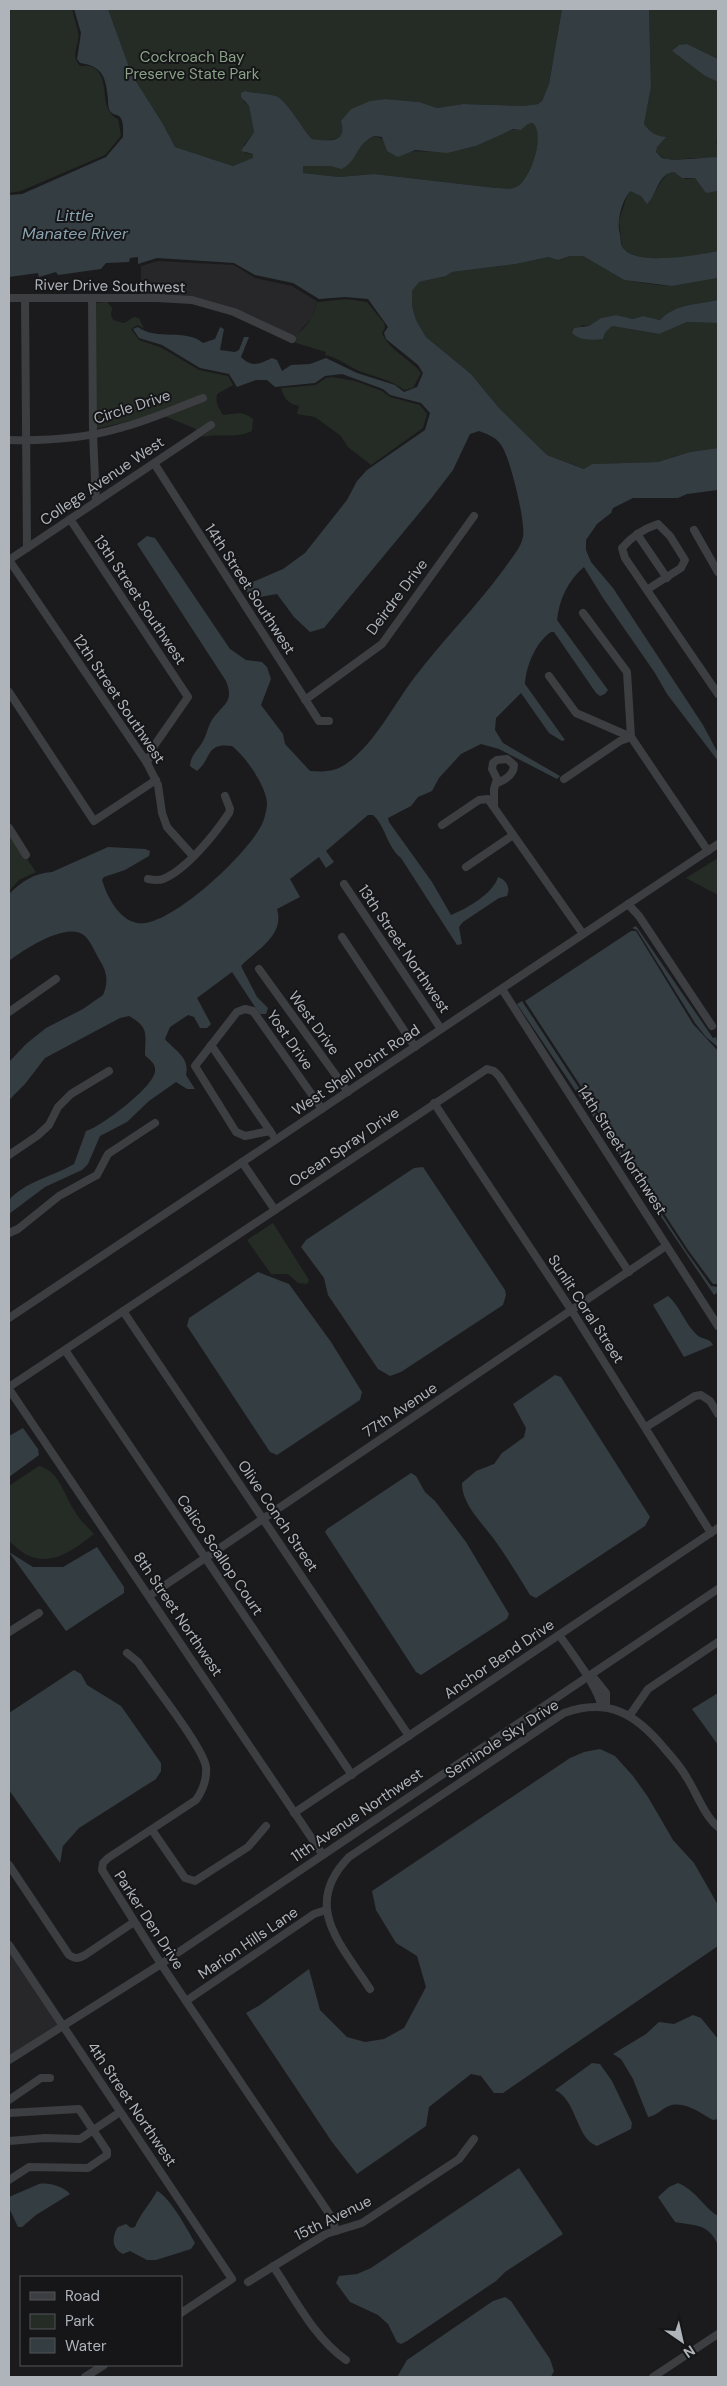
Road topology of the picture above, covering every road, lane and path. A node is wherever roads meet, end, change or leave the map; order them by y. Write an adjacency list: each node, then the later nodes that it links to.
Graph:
1 (9, 298): 2 (street, River Drive Southwest)
2 (25, 298): 3 (street, River Drive Southwest); 9 (street)
3 (92, 298): 4 (street, River Drive Southwest); 7 (street)
4 (292, 339)
5 (203, 398): 7 (street, Circle Drive)
6 (211, 425): 10 (street, College Avenue West)
7 (93, 434): 9 (street, Circle Drive); 11 (street)
8 (9, 440): 9 (street, Circle Drive)
9 (26, 440): 16 (street)
10 (154, 464): 11 (street, College Avenue West); 25 (street, 14th Street Southwest)
11 (96, 502): 13 (street, College Avenue West)
12 (474, 516): 25 (street, Deirdre Drive)
13 (70, 519): 16 (street, College Avenue West); 28 (street, 13th Street Southwest)
14 (694, 530): 18 (street)
15 (637, 534): 19 (street); 19 (street); 20 (street)
16 (27, 548): 17 (street, College Avenue West)
17 (9, 560): 28 (street, 12th Street Southwest)
18 (718, 572)
19 (666, 578): 20 (street)
20 (648, 589): 24 (street)
21 (584, 613): 27 (street)
22 (550, 676): 27 (street)
23 (9, 692): 29 (street)
24 (718, 694)
25 (305, 700): 26 (street, 14th Street Southwest)
26 (329, 721)
27 (631, 737): 30 (street); 38 (street)
28 (146, 763): 29 (street, 12th Street Southwest)
29 (156, 780): 40 (street, 12th Street Southwest)
30 (564, 780)
31 (497, 783): 31 (street); 33 (street)
32 (225, 796): 40 (street)
33 (494, 806): 34 (street); 36 (street)
34 (442, 825)
35 (9, 828): 39 (street)
36 (513, 835): 41 (street); 45 (street)
37 (718, 844): 38 (street, West Shell Point Road)
38 (708, 851): 44 (street, West Shell Point Road)
39 (26, 855)
40 (193, 856): 42 (street)
41 (466, 867)
42 (148, 879)
43 (344, 884): 52 (street, 13th Street Northwest)
44 (628, 904): 45 (street, West Shell Point Road); 51 (street)
45 (583, 934): 49 (street, West Shell Point Road)
46 (342, 937): 54 (street)
47 (259, 969): 56 (street, West Drive)
48 (56, 979): 50 (street)
49 (502, 989): 52 (street, West Shell Point Road); 66 (street, 14th Street Northwest)
50 (9, 1012)
51 (712, 1026)
52 (441, 1029): 54 (street, West Shell Point Road)
53 (211, 1045): 58 (street, Yost Drive); 60 (street); 60 (street)
54 (415, 1047): 56 (street, West Shell Point Road)
55 (109, 1071): 62 (street)
56 (348, 1092): 58 (street, West Shell Point Road)
57 (434, 1103): 64 (street, Ocean Spray Drive); 67 (street, Ocean Spray Drive); 69 (street, Sunlit Coral Street)
58 (322, 1109): 61 (street, West Shell Point Road)
59 (155, 1123): 65 (street)
60 (270, 1131): 61 (street)
61 (276, 1139): 63 (street, West Shell Point Road)
62 (9, 1155)
63 (242, 1162): 64 (street); 70 (street, West Shell Point Road)
64 (275, 1210): 68 (street, Ocean Spray Drive)
65 (9, 1233)
66 (666, 1246): 67 (street, 77th Avenue); 71 (street, 14th Street Northwest)
67 (629, 1272): 69 (street, 77th Avenue)
68 (123, 1311): 72 (street, Ocean Spray Drive); 76 (street, Olive Conch Street)
69 (572, 1311): 75 (street, Sunlit Coral Street); 76 (street, 77th Avenue)
70 (9, 1318)
71 (718, 1326)
72 (65, 1350): 73 (street, Ocean Spray Drive); 79 (street, Calico Scallop Court)
73 (9, 1388): 81 (street, 8th Street Northwest)
74 (718, 1414): 75 (street)
75 (646, 1427): 78 (street, Sunlit Coral Street)
76 (263, 1519): 79 (street, 77th Avenue); 92 (street, Olive Conch Street)
77 (718, 1528): 78 (street, Anchor Bend Drive)
78 (710, 1533): 84 (street, Anchor Bend Drive)
79 (206, 1558): 81 (street, 77th Avenue); 93 (street, Calico Scallop Court)
80 (718, 1589): 87 (street, 11th Avenue Northwest)
81 (149, 1596): 94 (street, 8th Street Northwest)
82 (39, 1613): 83 (street)
83 (9, 1632)
84 (559, 1635): 87 (street); 92 (street, Anchor Bend Drive)
85 (718, 1642): 91 (street)
86 (127, 1653): 97 (street, Parker Den Drive)
87 (588, 1676): 88 (street); 90 (street); 98 (street, 11th Avenue Northwest)
88 (596, 1691): 89 (street); 90 (street)
89 (591, 1706): 90 (street, Seminole Sky Drive); 100 (street, Seminole Sky Drive)
90 (604, 1707): 91 (street, Seminole Sky Drive)
91 (630, 1715): 96 (street, Seminole Sky Drive)
92 (409, 1736): 93 (street, Anchor Bend Drive)
93 (352, 1775): 94 (street, Anchor Bend Drive)
94 (294, 1813): 98 (street, 8th Street Northwest)
95 (266, 1826): 97 (street)
96 (718, 1827)
97 (152, 1830): 101 (street, Parker Den Drive)
98 (323, 1855): 103 (street, 11th Avenue Northwest)
99 (9, 1865): 101 (street)
100 (326, 1910): 104 (street, Seminole Sky Drive); 105 (street, Marion Hills Lane)
101 (134, 1922): 103 (street, Parker Den Drive)
102 (9, 1945): 106 (street, 4th Street Northwest)
103 (161, 1964): 105 (street, Parker Den Drive); 106 (street, 11th Avenue Northwest)
104 (370, 1989)
105 (186, 2001): 116 (street, Parker Den Drive)
106 (62, 2026): 107 (street, 11th Avenue Northwest); 110 (street, 4th Street Northwest)
107 (9, 2060)
108 (50, 2078): 109 (street)
109 (9, 2100)
110 (120, 2112): 112 (street); 119 (street, 4th Street Northwest)
111 (9, 2113): 112 (street)
112 (93, 2130): 114 (street); 115 (street)
113 (474, 2139): 116 (street, 15th Avenue)
114 (9, 2141)
115 (9, 2180)
116 (336, 2231): 117 (street, 15th Avenue)
117 (273, 2266): 118 (street, 15th Avenue); 121 (street)
118 (248, 2282)
119 (182, 2312)
120 (718, 2334): 124 (street)
121 (346, 2360)
122 (102, 2366): 123 (street)
123 (85, 2377)
124 (653, 2377)

